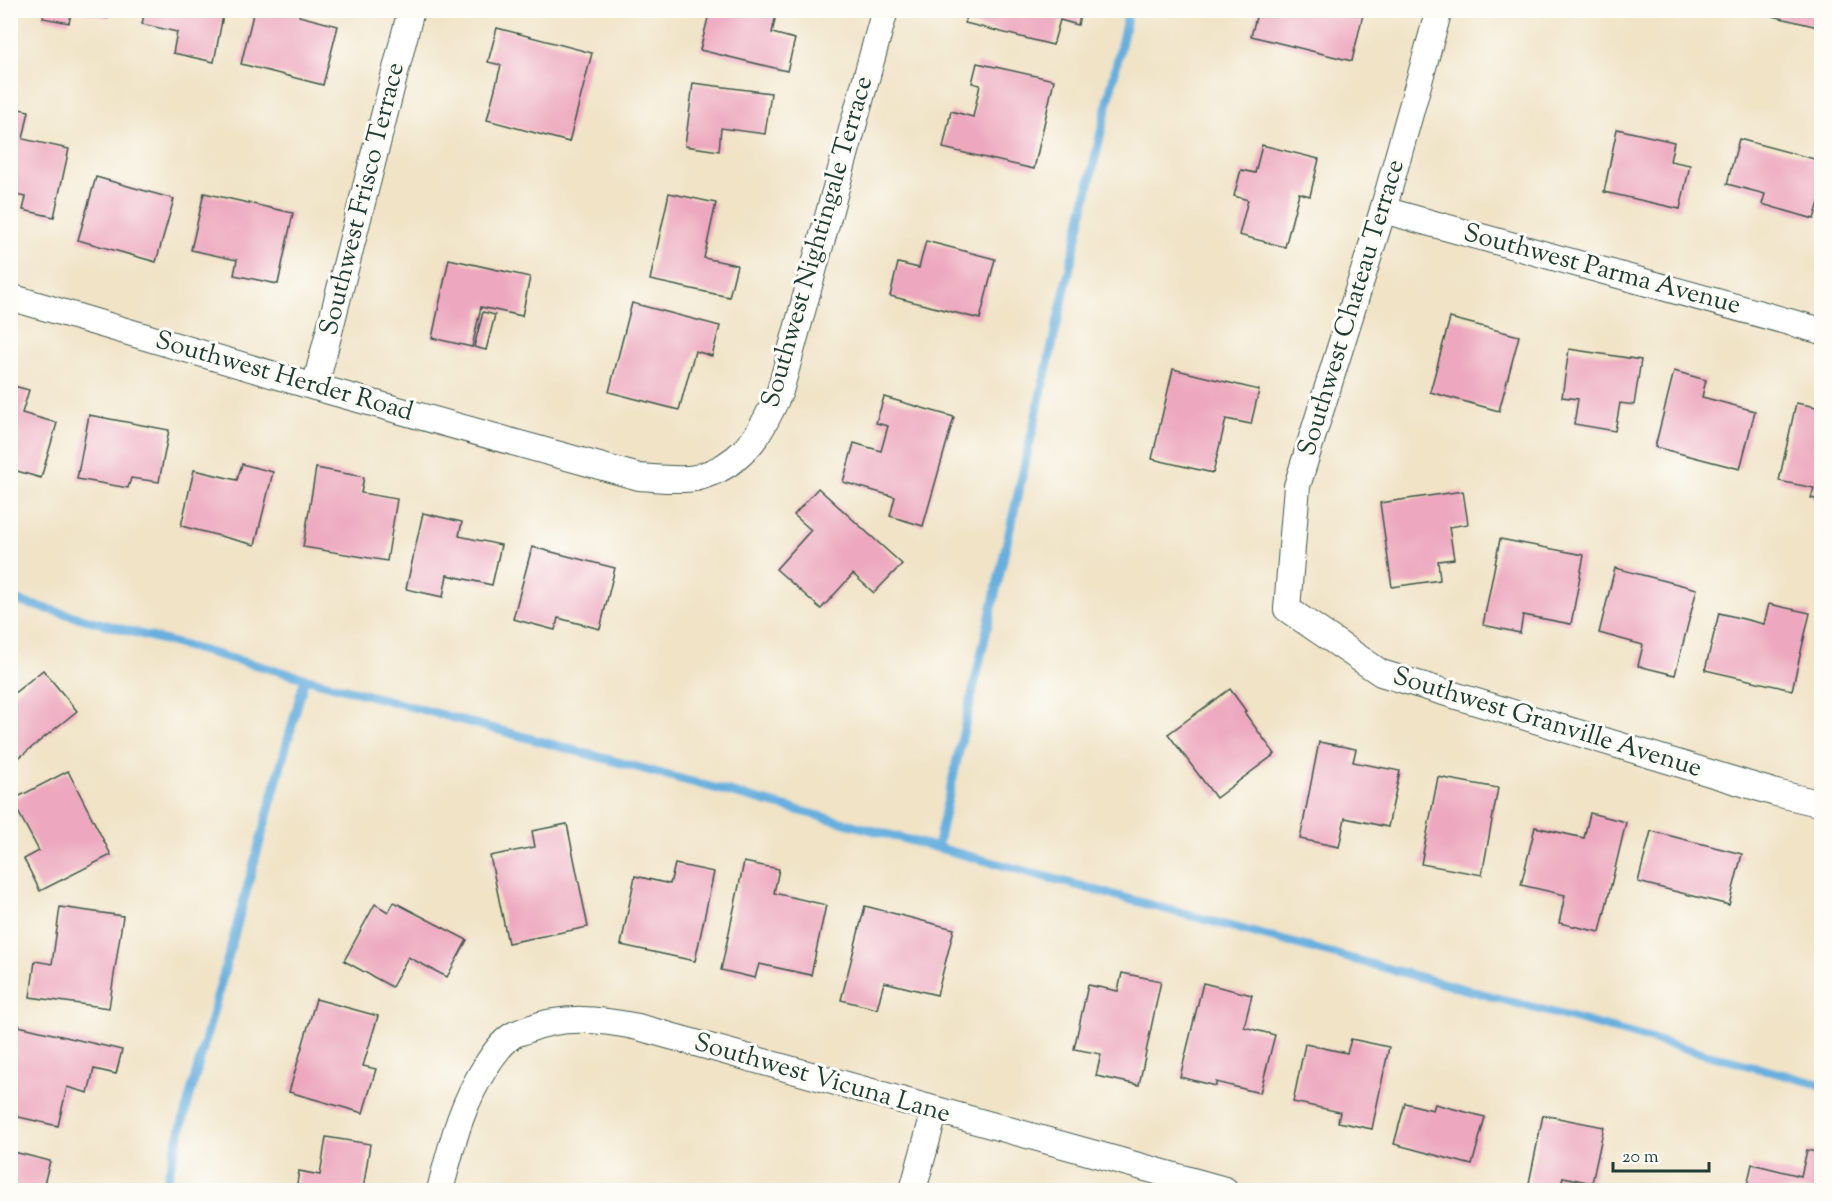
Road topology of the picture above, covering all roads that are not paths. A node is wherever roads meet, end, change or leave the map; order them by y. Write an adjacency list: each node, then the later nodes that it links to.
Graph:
1 (411, 10): 7 (street, Southwest Frisco Terrace)
2 (885, 10): 8 (street, Southwest Nightingale Terrace)
3 (1440, 10): 4 (street, Southwest Chateau Terrace)
4 (1383, 210): 6 (street, Southwest Parma Avenue); 9 (street, Southwest Chateau Terrace)
5 (10, 297): 7 (street, Southwest Herder Road)
6 (1821, 331)
7 (315, 387): 8 (street, Southwest Herder Road)
8 (558, 455)
9 (1287, 609): 10 (street, Southwest Granville Avenue)
10 (1821, 804)
11 (935, 1110): 12 (street, Southwest Vicuna Lane); 13 (street); 14 (street, Southwest Vicuna Lane)
12 (440, 1191)
13 (913, 1191)
14 (1225, 1191)

